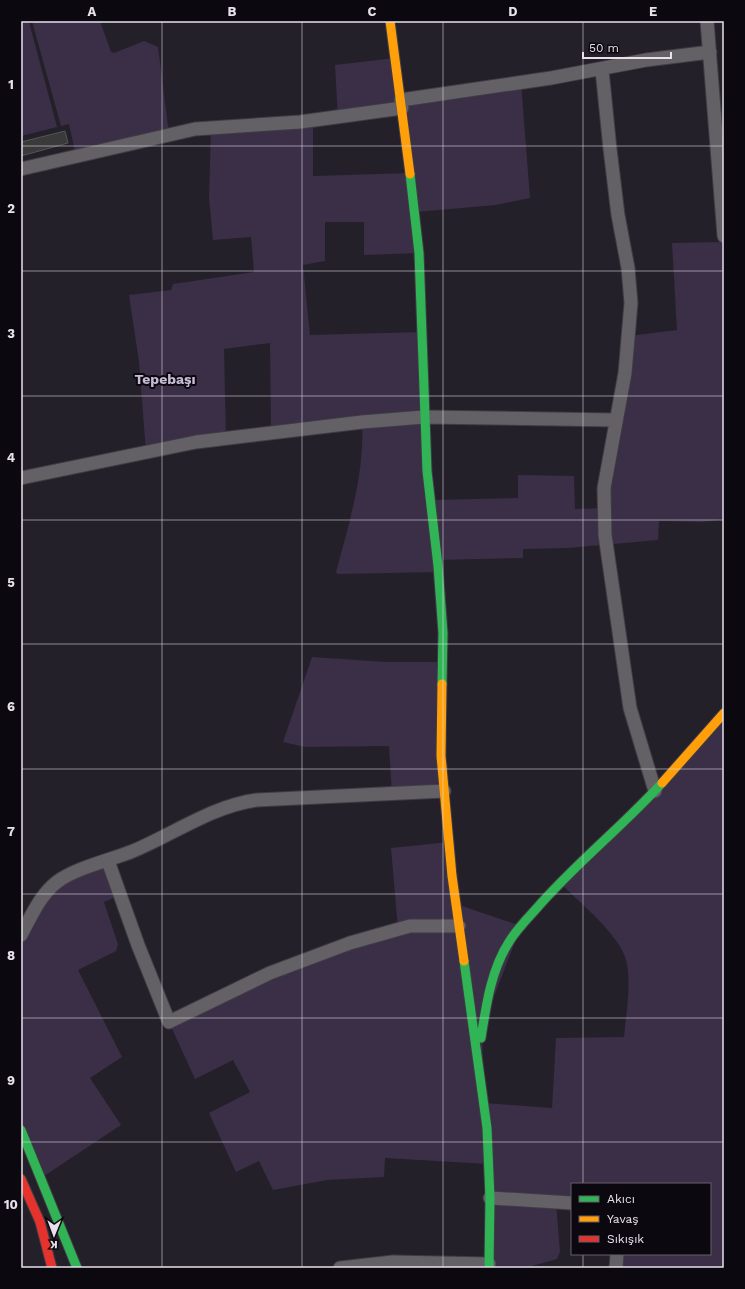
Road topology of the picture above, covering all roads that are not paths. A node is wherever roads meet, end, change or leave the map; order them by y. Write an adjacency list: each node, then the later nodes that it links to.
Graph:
1 (390, 21): 5 (street)
2 (707, 21): 3 (street)
3 (710, 52): 4 (street); 7 (street)
4 (602, 70): 5 (street); 9 (street)
5 (402, 104): 6 (street); 8 (street)
6 (21, 168)
7 (724, 236)
8 (424, 417): 9 (street); 10 (street); 12 (street)
9 (615, 420): 13 (street)
10 (21, 478)
11 (724, 713): 13 (street)
12 (444, 791): 14 (street); 15 (street)
13 (655, 791): 17 (street)
14 (108, 861): 15 (street); 16 (street)
15 (459, 926): 17 (street)
16 (21, 935)
17 (479, 1061): 20 (street)
18 (21, 1130): 25 (street)
19 (21, 1179): 24 (street)
20 (490, 1198): 21 (street); 23 (street)
21 (571, 1203)
22 (616, 1255): 27 (street)
23 (489, 1266): 26 (street)
24 (52, 1268)
25 (77, 1268)
26 (340, 1268)
27 (616, 1268)

